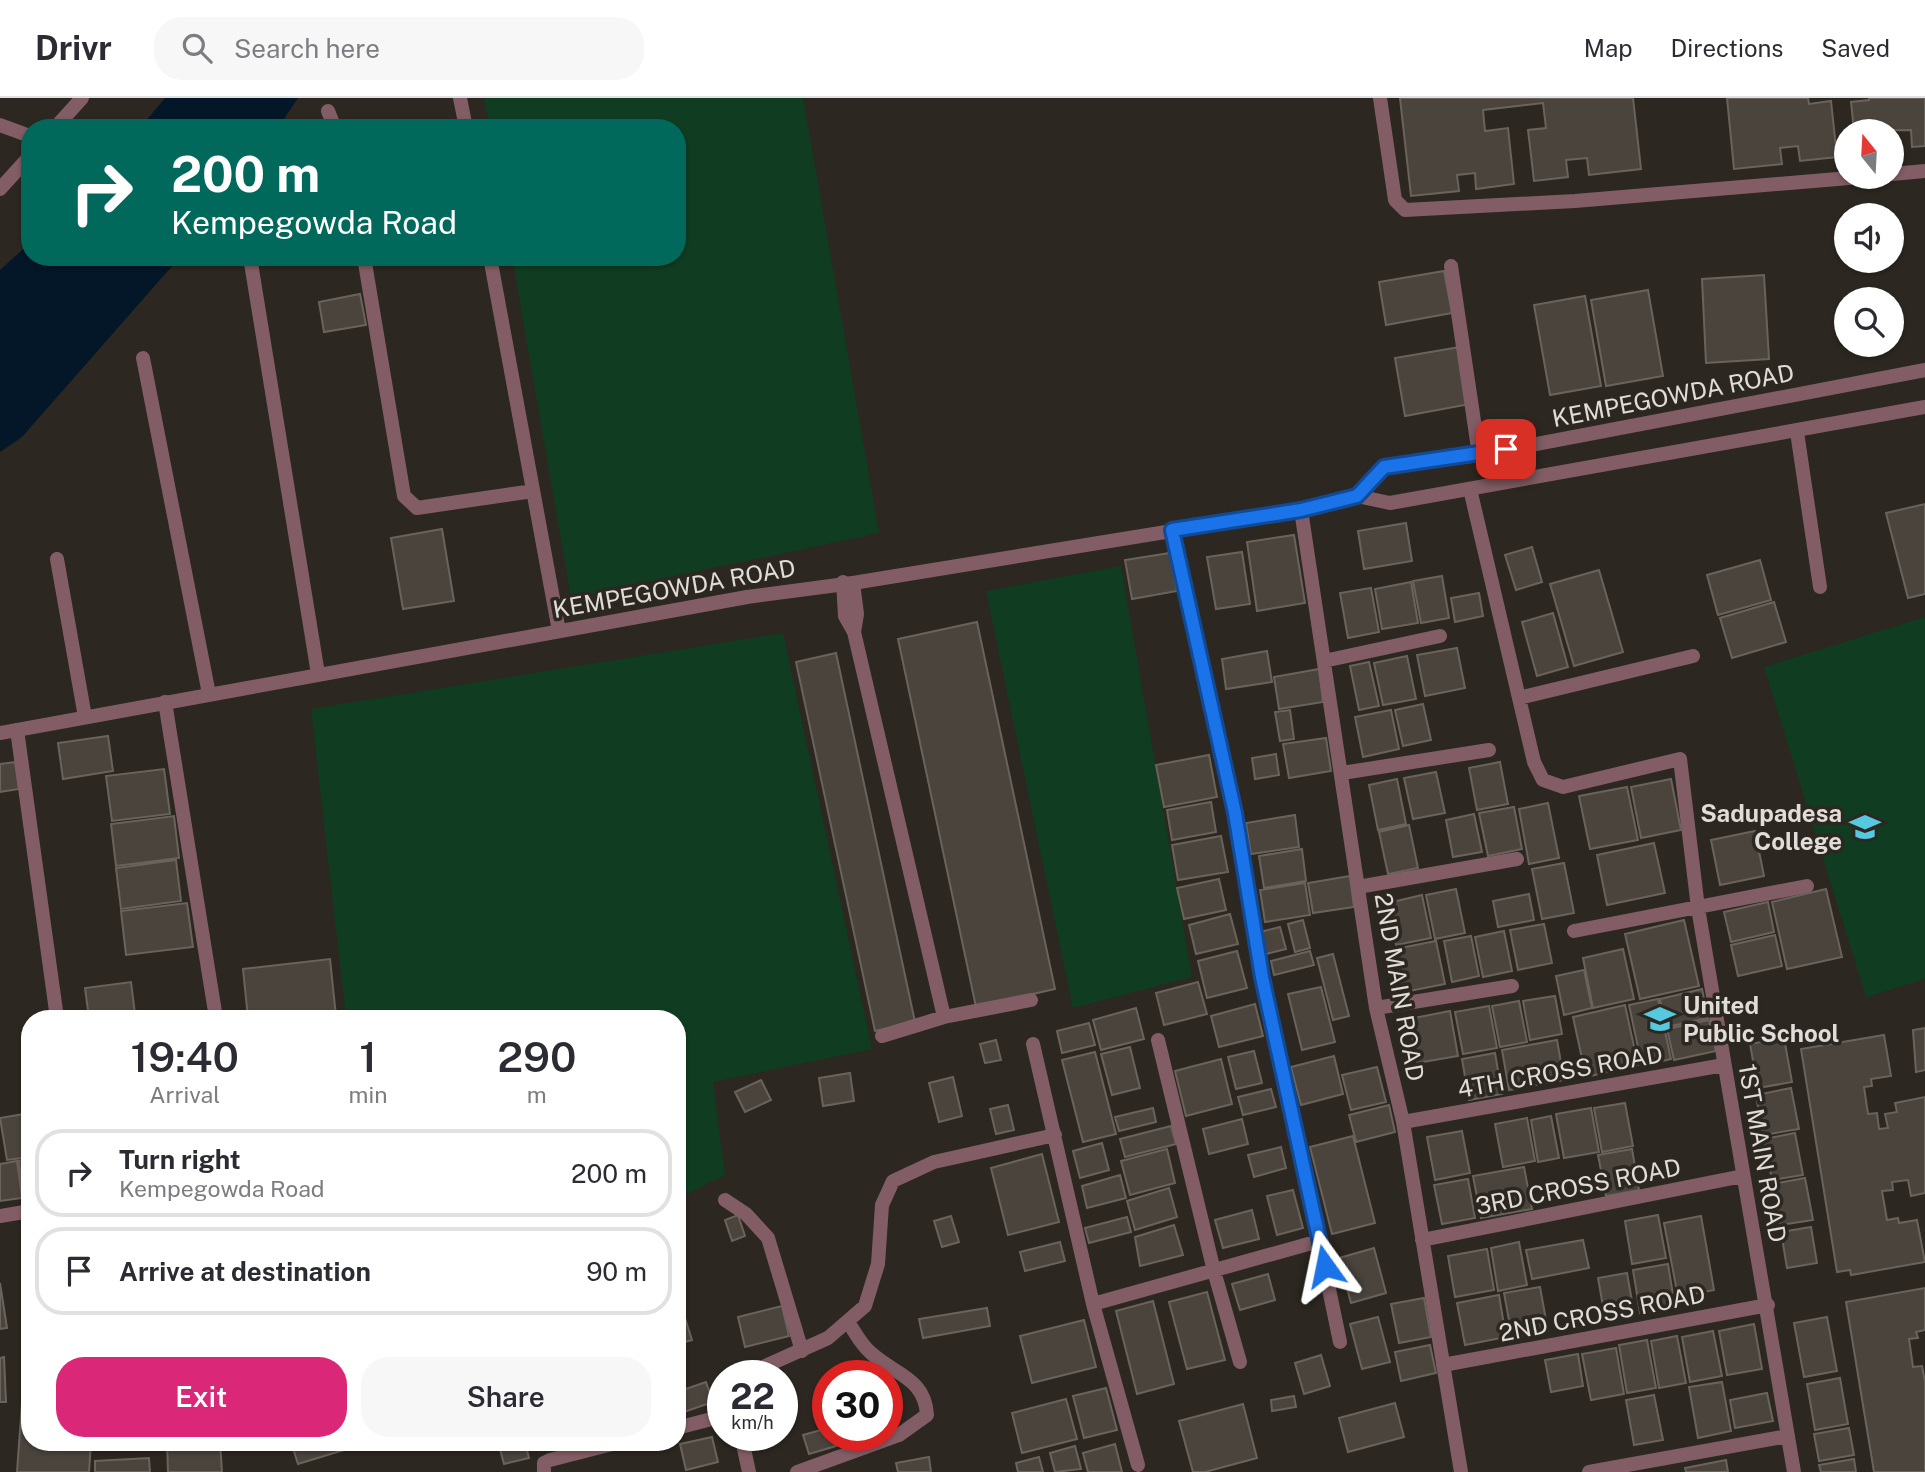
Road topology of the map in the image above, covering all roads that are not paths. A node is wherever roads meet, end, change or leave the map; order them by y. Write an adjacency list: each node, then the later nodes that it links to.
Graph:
1 (82, 98): 5 (street)
2 (460, 98): 7 (street)
3 (1380, 98): 13 (street)
4 (328, 111): 6 (street)
5 (63, 119)
6 (331, 119)
7 (464, 119)
8 (0, 125): 9 (street)
9 (21, 133)
10 (21, 166): 14 (street)
11 (1925, 171): 12 (street)
12 (1904, 173)
13 (1834, 179)
14 (0, 189)
15 (251, 266): 36 (street)
16 (366, 266): 25 (street)
17 (492, 266): 25 (street)
18 (1451, 266): 23 (street)
19 (143, 358): 37 (street)
20 (1925, 370): 23 (street, KEMPEGOWDA ROAD)
21 (1925, 409): 22 (street, KEMPEGOWDA ROAD)
22 (1797, 432): 24 (street, KEMPEGOWDA ROAD); 31 (street)
23 (1479, 454): 26 (street, KEMPEGOWDA ROAD)
24 (1470, 489): 26 (street, KEMPEGOWDA ROAD); 38 (street)
25 (533, 491): 32 (street)
26 (1357, 496): 27 (street, KEMPEGOWDA ROAD)
27 (1301, 510): 28 (street, KEMPEGOWDA ROAD); 35 (street, 2ND MAIN ROAD)
28 (1172, 530): 30 (street, KEMPEGOWDA ROAD); 67 (street)
29 (57, 559): 40 (street)
30 (848, 582): 32 (street, KEMPEGOWDA ROAD); 55 (street)
31 (1820, 587)
32 (559, 631): 36 (street, KEMPEGOWDA ROAD)
33 (1440, 636): 35 (street)
34 (1693, 656): 38 (street)
35 (1324, 661): 44 (street, 2ND MAIN ROAD)
36 (318, 674): 37 (street, KEMPEGOWDA ROAD)
37 (209, 694): 39 (street, KEMPEGOWDA ROAD)
38 (1519, 698): 48 (street, 1ST MAIN ROAD)
39 (165, 702): 40 (street, KEMPEGOWDA ROAD); 54 (street)
40 (85, 717): 41 (street, KEMPEGOWDA ROAD)
41 (17, 730): 42 (street, KEMPEGOWDA ROAD); 53 (street)
42 (0, 733)
43 (1489, 750): 44 (street)
44 (1342, 774): 47 (street, 2ND MAIN ROAD)
45 (1517, 859): 47 (street)
46 (1807, 886): 48 (street)
47 (1358, 887): 52 (street, 2ND MAIN ROAD)
48 (1698, 908): 49 (street); 59 (street, 1ST MAIN ROAD)
49 (1574, 931)
50 (1512, 986): 52 (street)
51 (1031, 1000): 55 (street)
52 (1376, 1008): 60 (street, 2ND MAIN ROAD)
53 (56, 1010)
54 (215, 1010)
55 (944, 1017): 56 (street)
56 (882, 1036)
57 (1158, 1040): 68 (street)
58 (1033, 1044): 61 (street)
59 (1724, 1065): 60 (street, 4TH CROSS ROAD); 62 (street, 1ST MAIN ROAD)
60 (1404, 1122): 66 (street, 2ND MAIN ROAD)
61 (1055, 1135): 69 (street); 71 (street)
62 (1743, 1176): 66 (street, 3RD CROSS ROAD); 70 (street, 1ST MAIN ROAD)
63 (725, 1199): 73 (street)
64 (21, 1212): 65 (street)
65 (0, 1216)
66 (1422, 1240): 76 (street, 2ND MAIN ROAD)
67 (1320, 1241): 68 (street); 72 (street)
68 (1214, 1271): 69 (street); 75 (street)
69 (1093, 1304): 82 (street)
70 (1768, 1305): 76 (street, 2ND CROSS ROAD); 79 (street, 1ST MAIN ROAD)
71 (848, 1322): 73 (street); 85 (street)
72 (1340, 1342)
73 (802, 1351): 74 (street)
74 (781, 1360)
75 (1240, 1362)
76 (1443, 1365): 86 (street, 2ND MAIN ROAD)
77 (707, 1420): 78 (street)
78 (686, 1425)
79 (1788, 1436): 87 (street); 88 (street, 1ST MAIN ROAD)
80 (585, 1451): 83 (street)
81 (744, 1451): 84 (street)
82 (1138, 1465)
83 (544, 1472)
84 (749, 1472)
85 (797, 1472)
86 (1461, 1472)
87 (1588, 1472)
88 (1794, 1472)

